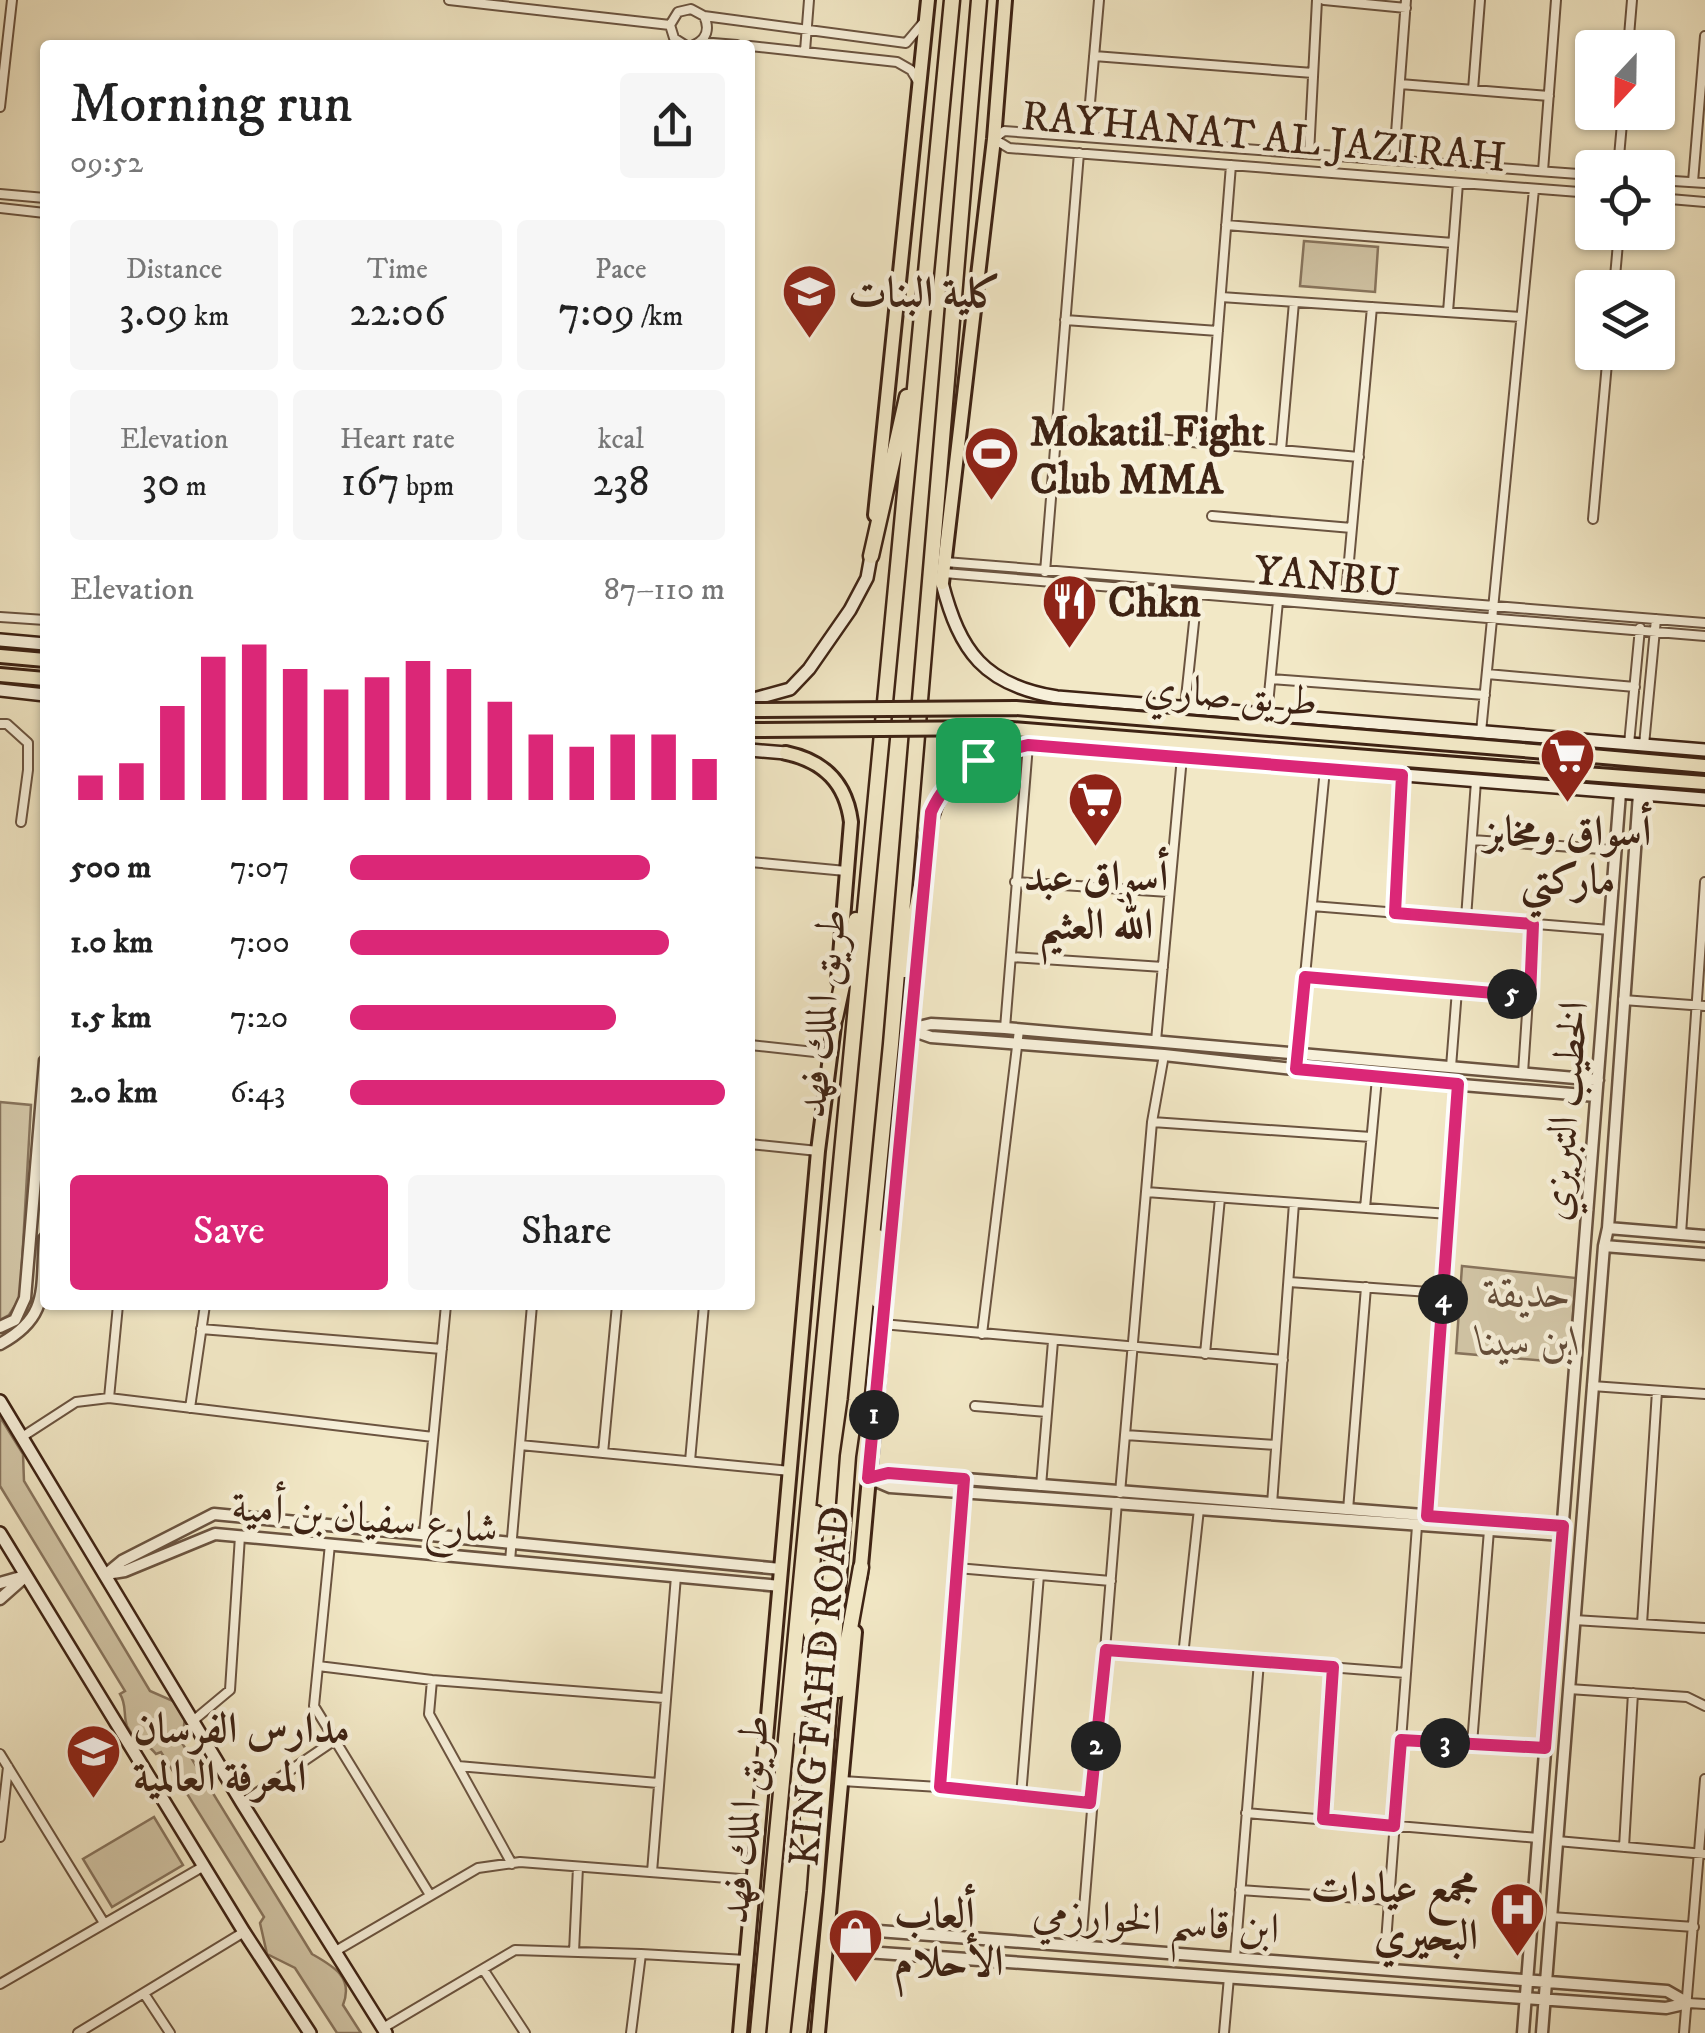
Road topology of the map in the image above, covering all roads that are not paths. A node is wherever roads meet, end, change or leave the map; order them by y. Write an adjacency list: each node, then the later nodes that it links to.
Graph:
1 (12, 0): 34 (street)
2 (449, 0): 18 (street)
3 (695, 0): 16 (street)
4 (809, 0): 19 (street)
5 (928, 0): 17 (main road)
6 (952, 0): 66 (highway, طريق الملك فهد)
7 (979, 0): 153 (highway, طريق الملك فهد)
8 (1006, 0): 36 (main road)
9 (1099, 0): 27 (street)
10 (1321, 0): 14 (street); 28 (street)
11 (1480, 0): 31 (street)
12 (1556, 0): 32 (street)
13 (1632, 0): 20 (street)
14 (1406, 4): 30 (street)
15 (686, 5): 16 (street); 18 (street)
16 (701, 14): 19 (street); 24 (street)
17 (927, 16): 19 (street); 29 (main road)
18 (671, 28): 22 (street); 23 (street)
19 (805, 30): 26 (street)
20 (1630, 30)
21 (1705, 36): 33 (street)
22 (673, 40)
23 (681, 40)
24 (701, 40)
25 (755, 46): 26 (street)
26 (805, 51): 29 (street)
27 (1094, 56): 28 (street); 35 (street)
28 (1314, 74): 38 (street)
29 (920, 84): 75 (main road)
30 (1400, 84): 31 (street); 39 (street)
31 (1473, 90): 32 (street)
32 (1548, 96): 42 (street)
33 (1702, 105): 45 (street)
34 (0, 107)
35 (1087, 137): 36 (street, RAYHANAT AL JAZIRAH); 38 (street, RAYHANAT AL JAZIRAH)
36 (994, 139): 37 (street, RAYHANAT AL JAZIRAH); 77 (main road)
37 (1078, 153): 40 (street, RAYHANAT AL JAZIRAH); 64 (street)
38 (1309, 154): 39 (street, RAYHANAT AL JAZIRAH)
39 (1394, 160): 41 (street, RAYHANAT AL JAZIRAH)
40 (1231, 165): 46 (street, RAYHANAT AL JAZIRAH); 57 (street)
41 (1493, 168): 42 (street, RAYHANAT AL JAZIRAH); 48 (street)
42 (1543, 171): 43 (street, RAYHANAT AL JAZIRAH)
43 (1575, 174)
44 (1675, 181): 45 (street)
45 (1692, 182): 47 (street)
46 (1458, 183): 48 (street, RAYHANAT AL JAZIRAH); 58 (street)
47 (1705, 183)
48 (1491, 185): 49 (street, RAYHANAT AL JAZIRAH)
49 (1534, 189): 50 (street, RAYHANAT AL JAZIRAH); 63 (street)
50 (1575, 192)
51 (0, 194): 52 (street)
52 (40, 198)
53 (1675, 199): 54 (street)
54 (1705, 202)
55 (0, 208): 56 (street)
56 (40, 213)
57 (1226, 225): 58 (street); 59 (street)
58 (1453, 243): 62 (street)
59 (1221, 297): 60 (street); 65 (street)
60 (1294, 302): 61 (street); 70 (street)
61 (1372, 307): 62 (street); 71 (street)
62 (1448, 312): 63 (street)
63 (1521, 317): 82 (street)
64 (1065, 320): 65 (street); 68 (street)
65 (1218, 332): 69 (street)
66 (920, 343): 75 (highway); 129 (highway, طريق الملك فهد)
67 (1606, 370): 73 (street)
68 (1056, 430): 69 (street); 76 (street)
69 (1209, 444): 70 (street)
70 (1281, 450): 71 (street)
71 (1358, 456): 74 (street)
72 (1212, 516): 74 (street)
73 (1593, 519)
74 (1352, 528): 80 (street)
75 (871, 556): 104 (main road)
76 (1045, 570): 77 (street, YANBU); 78 (street); 80 (street, YANBU)
77 (944, 572): 78 (street, YANBU); 105 (main road)
78 (1044, 581): 79 (street, YANBU)
79 (1197, 594): 81 (street, YANBU); 105 (street)
80 (1346, 594): 82 (street, YANBU)
81 (1278, 601): 84 (street, YANBU); 99 (street)
82 (1494, 606): 84 (street); 85 (street, YANBU)
83 (0, 617): 87 (street)
84 (1492, 618): 89 (street, YANBU); 96 (street)
85 (1641, 618): 86 (street, YANBU); 89 (street)
86 (1656, 619): 88 (street, YANBU); 90 (street)
87 (40, 620)
88 (1705, 623)
89 (1640, 631): 90 (street, YANBU); 100 (street)
90 (1655, 632): 91 (street, YANBU); 113 (street)
91 (1705, 636)
92 (0, 640): 93 (main road)
93 (40, 644)
94 (0, 656): 95 (main road)
95 (40, 660)
96 (1487, 674): 100 (street); 103 (street)
97 (0, 675): 98 (main road)
98 (40, 678)
99 (1270, 679): 103 (street); 107 (street)
100 (1635, 686): 111 (street)
101 (0, 689): 102 (main road)
102 (40, 692)
103 (1485, 695): 110 (street)
104 (755, 699)
105 (1185, 707): 107 (main road)
106 (755, 710): 118 (main road, طريق صاري, bridge)
107 (1267, 715): 110 (main road)
108 (0, 724): 126 (street)
109 (755, 730): 122 (main road, طريق صاري, bridge)
110 (1481, 732): 111 (main road)
111 (1629, 744): 113 (main road)
112 (1028, 745): 117 (main road); 132 (main road, KING FAHD ROAD); 133 (street)
113 (1644, 745): 115 (main road)
114 (755, 750): 116 (main road)
115 (1705, 750)
116 (786, 753): 131 (main road, طريق الملك فهد)
117 (1182, 758): 119 (main road); 135 (street)
118 (1705, 766)
119 (1325, 769): 120 (main road); 136 (street)
120 (1402, 775): 121 (main road); 137 (street)
121 (1476, 781): 123 (main road); 127 (street)
122 (1705, 783)
123 (1620, 793): 124 (main road); 128 (street, الخطيب التبريزي)
124 (1639, 794): 125 (main road); 146 (street, الخطيب التبريزي)
125 (1705, 800)
126 (22, 822)
127 (1472, 840): 128 (street); 138 (street)
128 (1616, 850): 140 (street, الخطيب التبريزي)
129 (870, 856): 148 (highway); 203 (highway, طريق الملك فهد)
130 (755, 862): 131 (street)
131 (846, 871): 148 (main road, طريق الملك فهد)
132 (923, 875): 150 (main road, KING FAHD ROAD); 153 (highway)
133 (1015, 882): 135 (street); 141 (street)
134 (1705, 882): 147 (street)
135 (1170, 892): 142 (street)
136 (1312, 906): 137 (street); 143 (street)
137 (1395, 913): 138 (street)
138 (1466, 918): 139 (street)
139 (1533, 924): 140 (street); 145 (street)
140 (1610, 930): 163 (street, الخطيب التبريزي)
141 (1010, 957): 142 (street); 149 (street)
142 (1163, 967): 152 (street)
143 (1305, 977): 144 (street); 156 (street)
144 (1457, 990): 145 (street); 159 (street)
145 (1530, 996): 161 (street)
146 (1623, 1000): 147 (street); 177 (street, الخطيب التبريزي)
147 (1701, 1006): 178 (street)
148 (836, 1018): 157 (main road, طريق الملك فهد)
149 (1005, 1028): 150 (street); 151 (street)
150 (910, 1029): 154 (street); 192 (main road, KING FAHD ROAD)
151 (1018, 1030): 152 (street); 154 (street)
152 (1156, 1041): 156 (street)
153 (890, 1044): 171 (highway, طريق الملك فهد)
154 (1015, 1044): 158 (street); 195 (street)
155 (755, 1046): 157 (street)
156 (1298, 1053): 159 (street); 160 (street)
157 (833, 1054): 170 (main road, طريق الملك فهد)
158 (1164, 1054): 160 (street); 167 (street)
159 (1451, 1067): 161 (street)
160 (1296, 1069): 162 (street)
161 (1523, 1073): 163 (street)
162 (1377, 1078): 164 (street); 168 (street)
163 (1598, 1080): 165 (street, الخطيب التبريزي)
164 (1458, 1084): 165 (street); 176 (street)
165 (1596, 1096): 232 (street, الخطيب التبريزي)
166 (40, 1120): 193 (street)
167 (1152, 1122): 168 (street); 172 (street)
168 (1372, 1137): 175 (street)
169 (755, 1145): 170 (street)
170 (818, 1152): 221 (main road, طريق الملك فهد)
171 (878, 1178): 207 (main road, طريق الملك فهد); 219 (highway, طريق الملك فهد)
172 (1146, 1192): 173 (street); 199 (street)
173 (1220, 1198): 174 (street); 200 (street)
174 (1294, 1203): 175 (street); 182 (street)
175 (1365, 1208): 176 (street)
176 (1449, 1214): 184 (street)
177 (1608, 1228): 178 (street); 180 (street, الخطيب التبريزي)
178 (1681, 1234): 179 (street)
179 (1705, 1236)
180 (1604, 1246): 181 (street); 202 (street, الخطيب التبريزي)
181 (1705, 1254)
182 (1288, 1282): 183 (street); 201 (street)
183 (1366, 1287): 184 (street); 228 (street)
184 (1443, 1293): 229 (street)
185 (40, 1295): 197 (street)
186 (118, 1310): 206 (street)
187 (204, 1310): 194 (street)
188 (446, 1310): 198 (street)
189 (532, 1310): 216 (street)
190 (616, 1310): 218 (street)
191 (704, 1310): 220 (street)
192 (882, 1324): 195 (street); 207 (main road, KING FAHD ROAD)
193 (0, 1327)
194 (201, 1330): 198 (street); 210 (street)
195 (982, 1334): 196 (street)
196 (1053, 1341): 199 (street); 212 (street)
197 (0, 1344)
198 (442, 1348): 215 (street)
199 (1132, 1348): 200 (street); 213 (street)
200 (1205, 1354): 201 (street)
201 (1283, 1360): 217 (street)
202 (1592, 1386): 204 (street); 250 (street, الخطيب التبريزي)
203 (819, 1387): 219 (highway); 291 (highway, طريق الملك فهد)
204 (1657, 1391): 205 (street); 251 (street)
205 (1705, 1394)
206 (109, 1398): 210 (street); 214 (street)
207 (876, 1398): 222 (main road, KING FAHD ROAD)
208 (0, 1401): 214 (main road)
209 (975, 1406): 212 (street)
210 (190, 1408): 215 (street)
211 (0, 1412): 214 (main road)
212 (1047, 1412): 224 (street)
213 (1125, 1435): 217 (street); 225 (street)
214 (22, 1437): 242 (main road)
215 (433, 1438): 234 (street)
216 (520, 1445): 218 (street); 236 (street)
217 (1276, 1445): 226 (street)
218 (604, 1453): 220 (street)
219 (848, 1456): 272 (highway, طريق الملك فهد)
220 (690, 1462): 221 (street)
221 (790, 1471): 241 (main road, طريق الملك فهد)
222 (868, 1478): 223 (street); 239 (main road, KING FAHD ROAD)
223 (964, 1485): 224 (street); 225 (street); 240 (street)
224 (1041, 1486): 225 (street)
225 (1118, 1498): 226 (street); 227 (street); 246 (street)
226 (1272, 1504): 228 (street)
227 (1198, 1509): 230 (street); 254 (street)
228 (1348, 1510): 229 (street)
229 (1427, 1516): 232 (street)
230 (1416, 1526): 231 (street); 258 (street)
231 (1489, 1530): 232 (street); 267 (street)
232 (1562, 1530): 268 (street, الخطيب التبريزي)
233 (0, 1532): 244 (main road)
234 (424, 1534): 236 (street, شارع سفيان بن أمية); 242 (street, شارع سفيان بن أمية)
235 (240, 1536): 237 (street, شارع سفيان بن أمية); 242 (street, شارع سفيان بن أمية); 264 (street)
236 (511, 1542): 238 (street); 241 (street, شارع سفيان بن أمية)
237 (330, 1544): 238 (street, شارع سفيان بن أمية); 256 (street)
238 (510, 1561): 245 (street, شارع سفيان بن أمية)
239 (861, 1567): 272 (highway); 274 (main road, KING FAHD ROAD)
240 (957, 1568): 243 (street); 276 (street)
241 (781, 1569): 248 (main road, طريق الملك فهد)
242 (105, 1574): 264 (main road)
243 (1039, 1575): 246 (street); 277 (street)
244 (26, 1576): 247 (street); 249 (street); 289 (main road)
245 (676, 1576): 248 (street, شارع سفيان بن أمية); 262 (street)
246 (1111, 1581): 253 (street)
247 (0, 1584)
248 (780, 1586): 293 (main road, طريق الملك فهد)
249 (0, 1598)
250 (1574, 1620): 251 (street); 260 (street, الخطيب التبريزي)
251 (1642, 1624): 252 (street)
252 (1705, 1628)
253 (1106, 1650): 254 (street); 279 (street)
254 (1184, 1656): 255 (street)
255 (1259, 1662): 257 (street); 280 (street)
256 (318, 1666): 259 (street); 265 (street)
257 (1333, 1667): 258 (street); 281 (street)
258 (1406, 1672): 266 (street)
259 (432, 1680): 262 (street); 271 (street)
260 (1569, 1689): 261 (street); 285 (street, الخطيب التبريزي)
261 (1633, 1694): 263 (street); 286 (street)
262 (664, 1698): 275 (street)
263 (1705, 1706)
264 (194, 1720): 278 (main road)
265 (335, 1740): 278 (street); 296 (street)
266 (1401, 1740): 267 (street); 282 (street)
267 (1472, 1744): 268 (street)
268 (1545, 1748): 284 (street, الخطيب التبريزي)
269 (0, 1754): 270 (street)
270 (8, 1766): 283 (street); 299 (street)
271 (458, 1766): 275 (street); 288 (street)
272 (825, 1769): 295 (highway, طريق الملك فهد)
273 (1705, 1779): 287 (street)
274 (842, 1781): 276 (street); 302 (main road, KING FAHD ROAD)
275 (658, 1783): 292 (street)
276 (940, 1787): 277 (street)
277 (1020, 1796): 279 (street)
278 (242, 1803): 304 (main road)
279 (1090, 1803): 303 (street)
280 (1246, 1813): 281 (street); 294 (street)
281 (1323, 1819): 282 (street)
282 (1394, 1826): 284 (street); 297 (street)
283 (0, 1837)
284 (1538, 1838): 314 (street, الخطيب التبريزي)
285 (1557, 1840): 286 (street); 298 (street, الخطيب التبريزي)
286 (1624, 1846): 287 (street)
287 (1702, 1854): 300 (street)
288 (512, 1864): 290 (street); 296 (street)
289 (204, 1866): 299 (street); 301 (main road)
290 (578, 1867): 292 (street); 305 (street)
291 (774, 1870): 295 (highway); 329 (highway, طريق الملك فهد)
292 (652, 1872): 293 (street)
293 (754, 1880): 309 (main road, طريق الملك فهد)
294 (1240, 1890): 297 (street); 308 (street)
295 (815, 1891): 330 (highway, طريق الملك فهد)
296 (430, 1895): 304 (street)
297 (1389, 1900): 311 (street)
298 (1551, 1917): 300 (street); 315 (street, الخطيب التبريزي)
299 (104, 1924): 316 (street)
300 (1694, 1927): 320 (street)
301 (244, 1932): 317 (street); 325 (main road)
302 (828, 1934): 303 (street, ابن قاسم الخوارزمي); 312 (street, ابن قاسم الخوارزمي); 331 (main road, KING FAHD ROAD)
303 (1081, 1946): 306 (street, ابن قاسم الخوارزمي)
304 (334, 1952): 322 (main road)
305 (574, 1952): 307 (street); 310 (street)
306 (1158, 1952): 308 (street, ابن قاسم الخوارزمي); 312 (street)
307 (640, 1954): 309 (street); 327 (street)
308 (1235, 1958): 311 (street, ابن قاسم الخوارزمي)
309 (746, 1960): 328 (main road, طريق الملك فهد)
310 (483, 1969): 322 (street); 326 (street)
311 (1384, 1969): 314 (street, ابن قاسم الخوارزمي)
312 (1158, 1972): 313 (street, ابن قاسم الخوارزمي)
313 (1229, 1977): 318 (street, ابن قاسم الخوارزمي); 332 (street)
314 (1527, 1980): 315 (street, ابن قاسم الخوارزمي); 318 (street, الخطيب التبريزي)
315 (1546, 1982): 319 (street, الخطيب التبريزي); 320 (street, ابن قاسم الخوارزمي)
316 (0, 1984)
317 (145, 1995): 323 (street); 324 (street)
318 (1526, 1998): 319 (street, ابن قاسم الخوارزمي); 333 (street, الخطيب التبريزي)
319 (1544, 1999): 320 (street, ابن قاسم الخوارزمي); 334 (street, الخطيب التبريزي)
320 (1688, 2003): 321 (street); 335 (street)
321 (1705, 2004)
322 (384, 2031)
323 (78, 2033)
324 (170, 2033)
325 (310, 2033)
326 (525, 2033)
327 (631, 2033)
328 (740, 2033)
329 (758, 2033)
330 (799, 2033)
331 (818, 2033)
332 (1224, 2033)
333 (1523, 2033)
334 (1542, 2033)
335 (1684, 2033)

